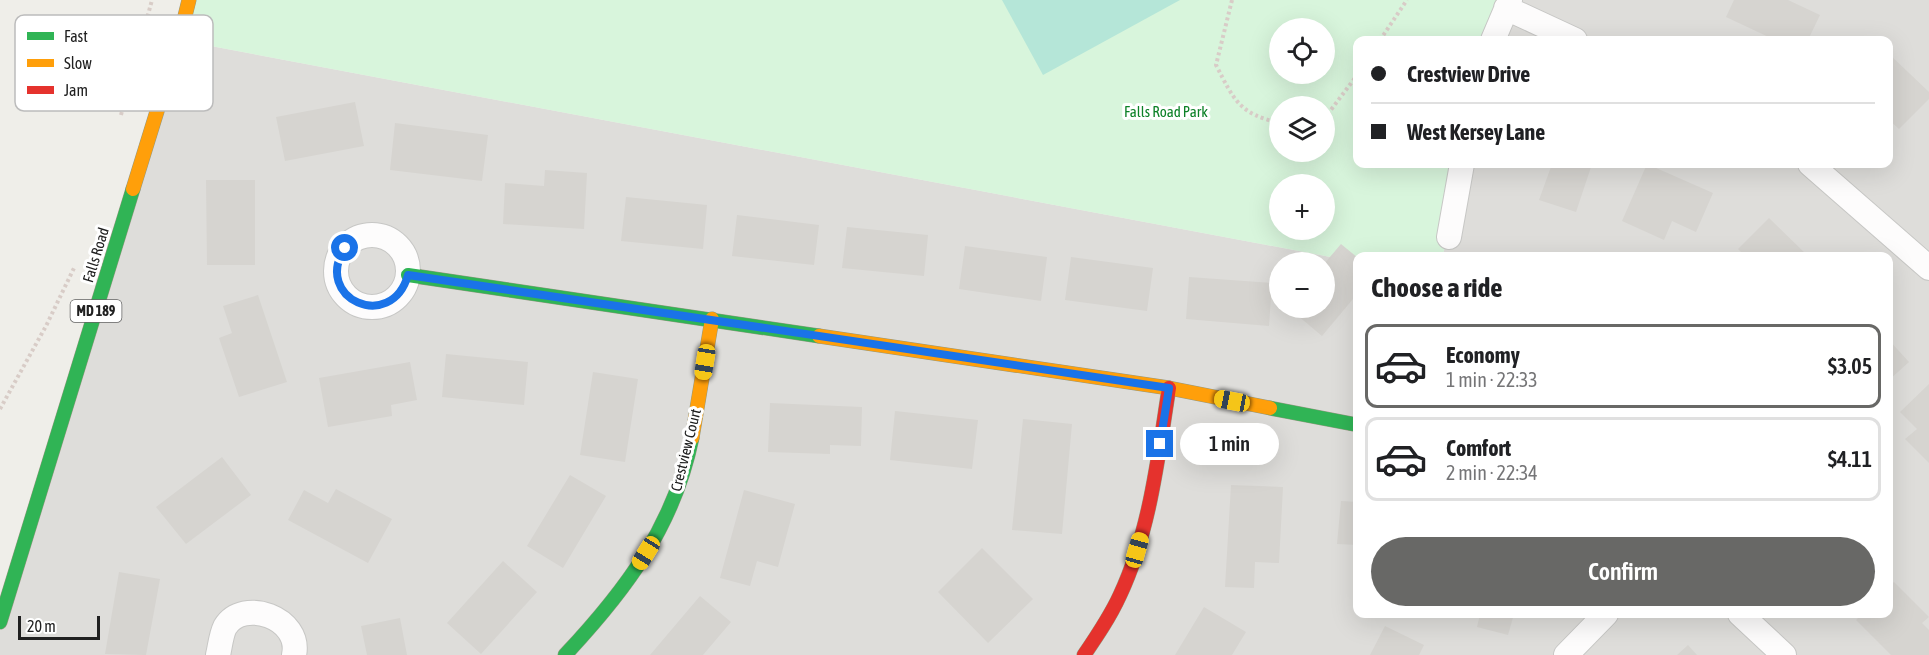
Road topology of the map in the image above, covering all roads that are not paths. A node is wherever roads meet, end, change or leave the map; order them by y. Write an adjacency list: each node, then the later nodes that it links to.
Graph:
1 (189, 0): 3 (street, Falls Road / MD 189)
2 (1508, 4): 4 (street); 5 (street)
3 (185, 15)
4 (1495, 36)
5 (1568, 36)
6 (157, 111): 17 (street, Falls Road / MD 189)
7 (1461, 168): 9 (street)
8 (1815, 168): 10 (street)
9 (1449, 237)
10 (1929, 268)
11 (408, 275): 12 (street)
12 (712, 320): 13 (street); 20 (street, Crestview Court)
13 (1169, 388): 14 (street); 21 (street)
14 (1353, 424)
15 (1602, 618): 22 (street)
16 (1744, 618): 23 (street)
17 (0, 622)
18 (218, 655): 19 (street)
19 (294, 655)
20 (565, 655)
21 (1084, 655)
22 (1566, 655)
23 (1784, 655)

